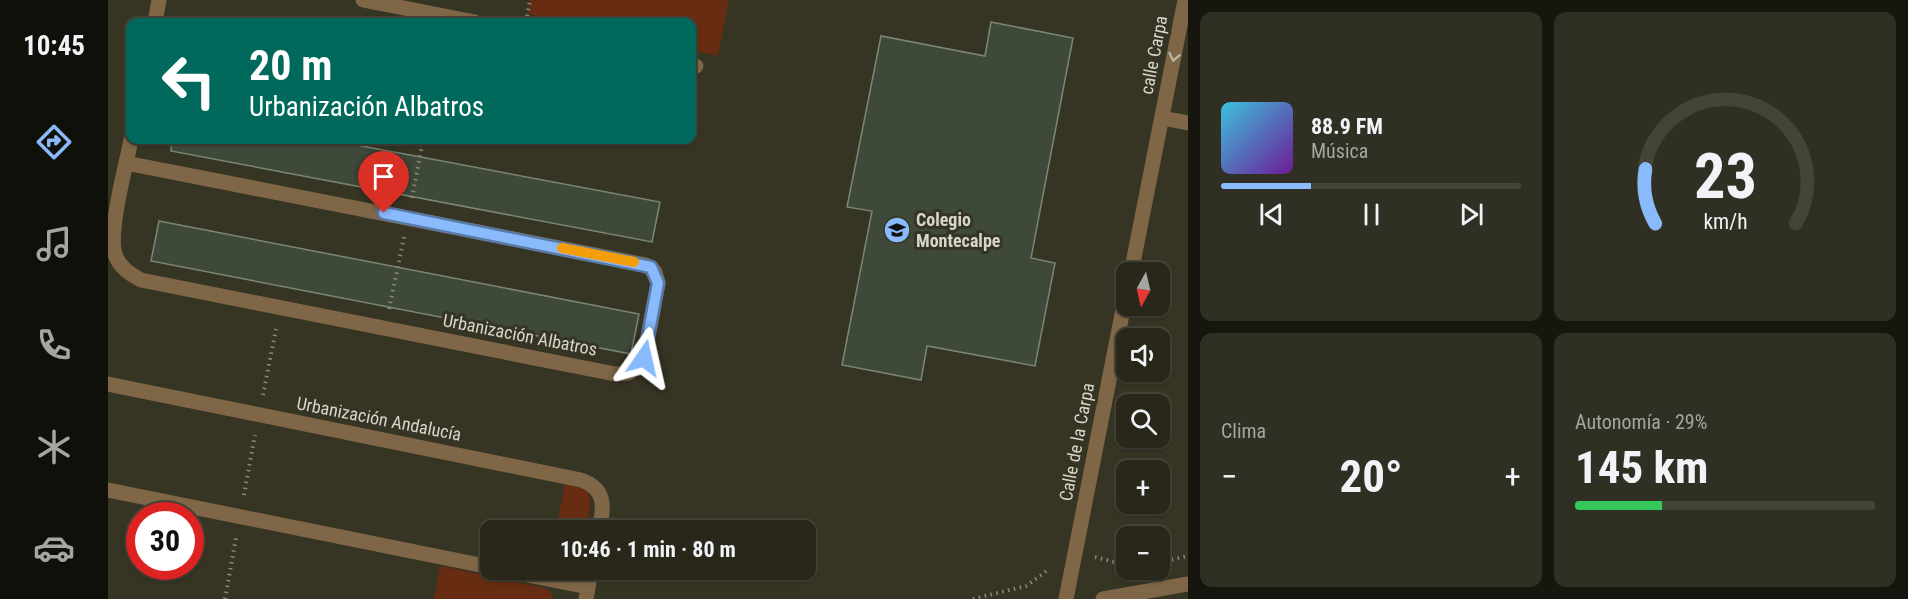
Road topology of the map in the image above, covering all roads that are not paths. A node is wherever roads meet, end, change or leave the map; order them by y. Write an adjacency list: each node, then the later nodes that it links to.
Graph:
1 (159, 0): 4 (street)
2 (363, 0): 5 (street)
3 (1185, 0): 6 (street, calle Carpa, one-way to 6)
4 (156, 18)
5 (455, 18)
6 (1162, 118): 7 (street); 10 (street)
7 (1188, 123)
8 (130, 144): 9 (street, Urbanización Albatros)
9 (126, 163): 9 (street, Urbanización Albatros)
10 (1133, 262)
11 (1122, 316): 19 (street, Calle de la Carpa)
12 (108, 384): 14 (street, Urbanización Andalucía)
13 (108, 490): 15 (street)
14 (601, 520)
15 (480, 565)
16 (540, 580): 18 (street)
17 (1188, 584): 20 (street)
18 (587, 593)
19 (1066, 599)
20 (1103, 599)

